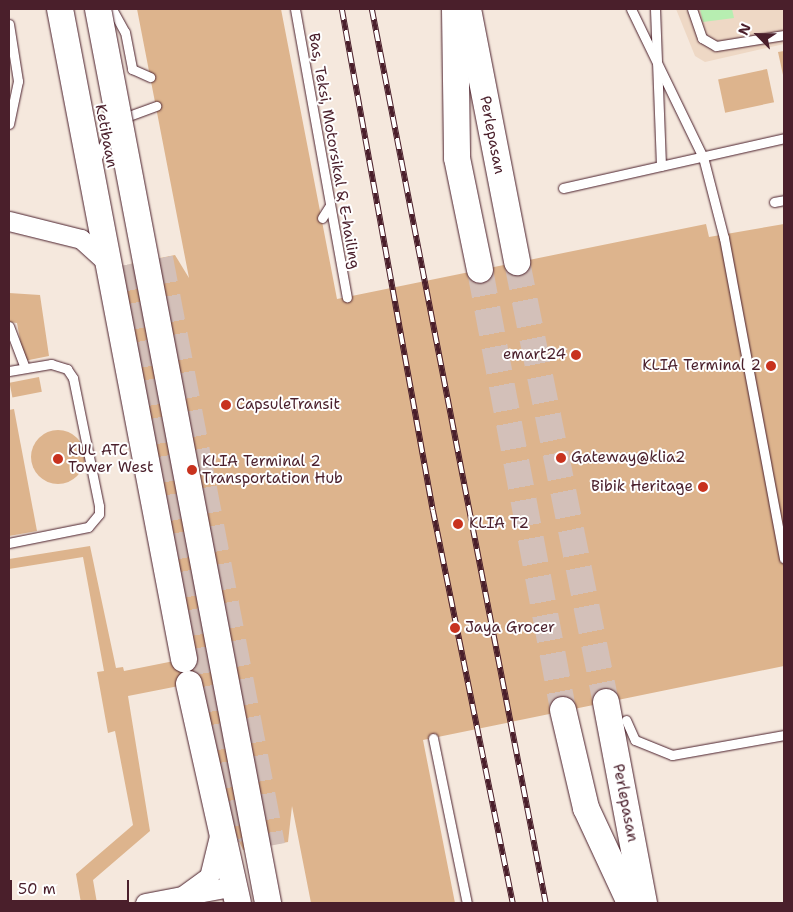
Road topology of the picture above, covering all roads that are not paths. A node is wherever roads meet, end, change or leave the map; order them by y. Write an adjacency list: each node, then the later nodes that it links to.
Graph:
1 (60, 9): 21 (main road)
2 (82, 9): 14 (main road, Ketibaan)
3 (98, 9): 48 (main road, bridge)
4 (112, 9): 15 (lane)
5 (295, 9): 25 (lane, Bas, Teksi, Motorsikal & E-hailing)
6 (455, 9): 31 (main road)
7 (468, 9): 29 (main road, Perlepasan)
8 (631, 9): 13 (lane)
9 (655, 9): 13 (lane)
10 (692, 9): 12 (lane)
11 (9, 24): 17 (lane)
12 (784, 35)
13 (658, 61): 19 (lane); 20 (lane)
14 (92, 62): 28 (main road, bridge); 30 (main road, Ketibaan)
15 (150, 77)
16 (156, 106): 21 (lane)
17 (9, 124)
18 (784, 138): 19 (lane)
19 (703, 157): 20 (lane); 37 (lane)
20 (661, 166): 22 (lane)
21 (93, 180): 30 (main road)
22 (563, 188)
23 (784, 200): 24 (lane)
24 (774, 202)
25 (330, 205): 26 (lane); 32 (lane, Bas, Teksi, Motorsikal & E-hailing)
26 (322, 218)
27 (9, 221): 30 (street)
28 (160, 258)
29 (516, 262)
30 (119, 264): 43 (main road)
31 (480, 270)
32 (346, 298)
33 (9, 326): 34 (lane)
34 (25, 368): 35 (lane); 36 (lane)
35 (9, 371)
36 (9, 543)
37 (784, 558)
38 (606, 702): 52 (main road, Perlepasan)
39 (563, 710): 51 (main road)
40 (626, 720): 41 (lane)
41 (784, 735)
42 (433, 738): 50 (lane)
43 (220, 817): 45 (main road); 46 (street)
44 (272, 845): 49 (main road)
45 (238, 874): 46 (street)
46 (181, 897): 47 (street)
47 (145, 903)
48 (268, 903)
49 (277, 903)
50 (467, 903)
51 (630, 903)
52 (644, 903)

